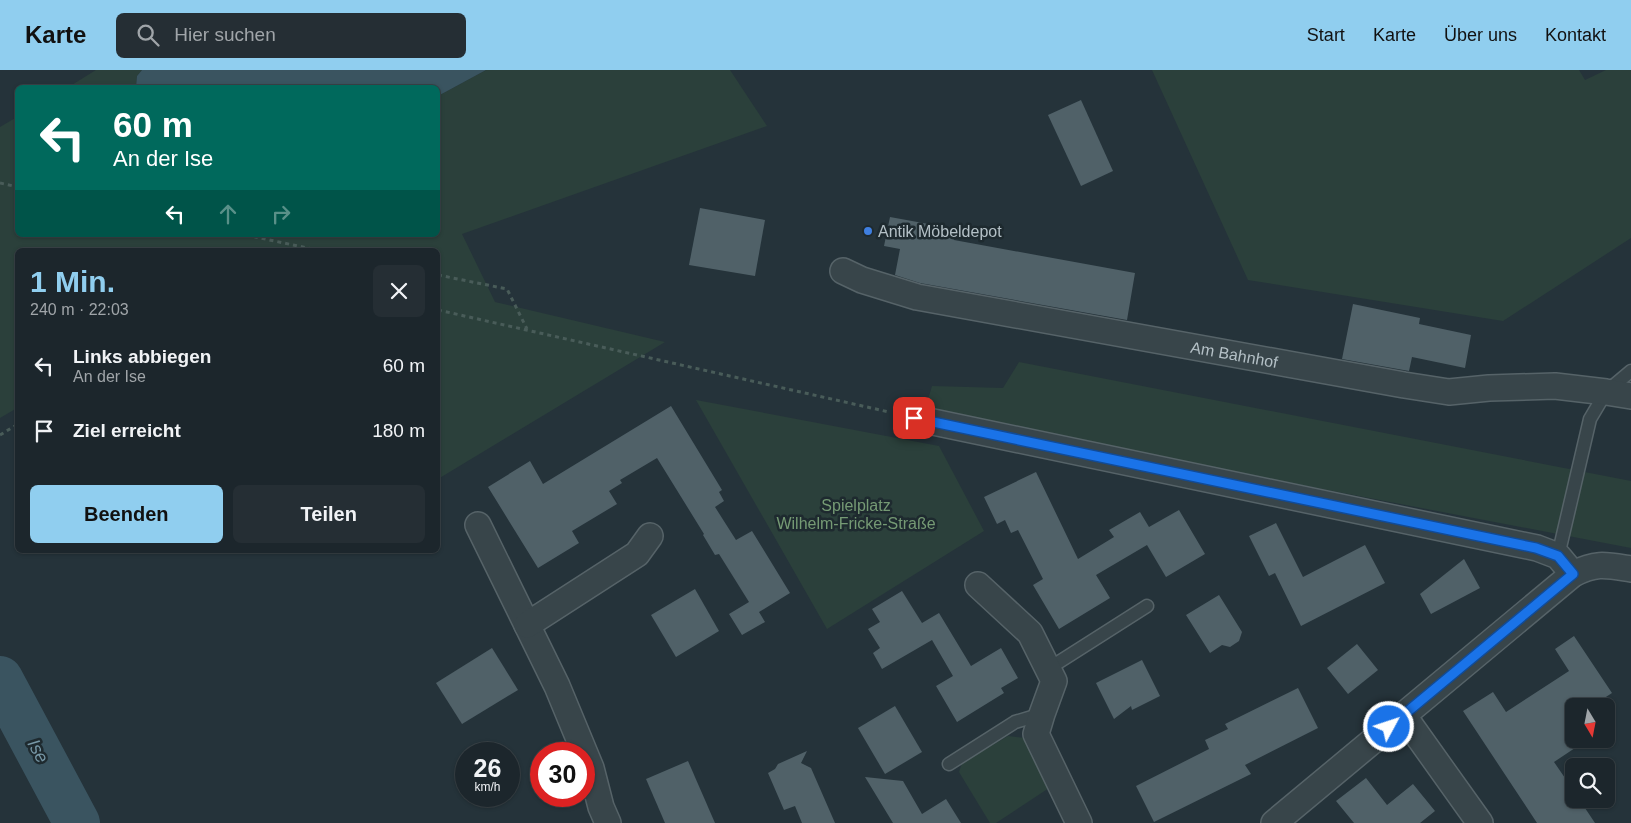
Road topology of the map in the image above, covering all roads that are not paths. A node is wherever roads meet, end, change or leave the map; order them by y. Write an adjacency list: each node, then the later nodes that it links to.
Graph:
1 (843, 270): 3 (street, Am Bahnhof)
2 (1631, 371): 3 (lane)
3 (1606, 392): 4 (street, Am Bahnhof); 8 (lane)
4 (1631, 396)
5 (914, 418): 8 (street)
6 (478, 525): 12 (street)
7 (650, 536): 12 (street)
8 (1565, 565): 9 (street); 15 (street)
9 (1631, 569)
10 (978, 585): 13 (street)
11 (1148, 606): 13 (lane)
12 (527, 624): 17 (street)
13 (1048, 669): 14 (street)
14 (1042, 714): 16 (lane); 18 (street)
15 (1403, 714): 19 (street); 20 (street)
16 (949, 764)
17 (608, 823)
18 (1079, 823)
19 (1274, 823)
20 (1480, 823)

